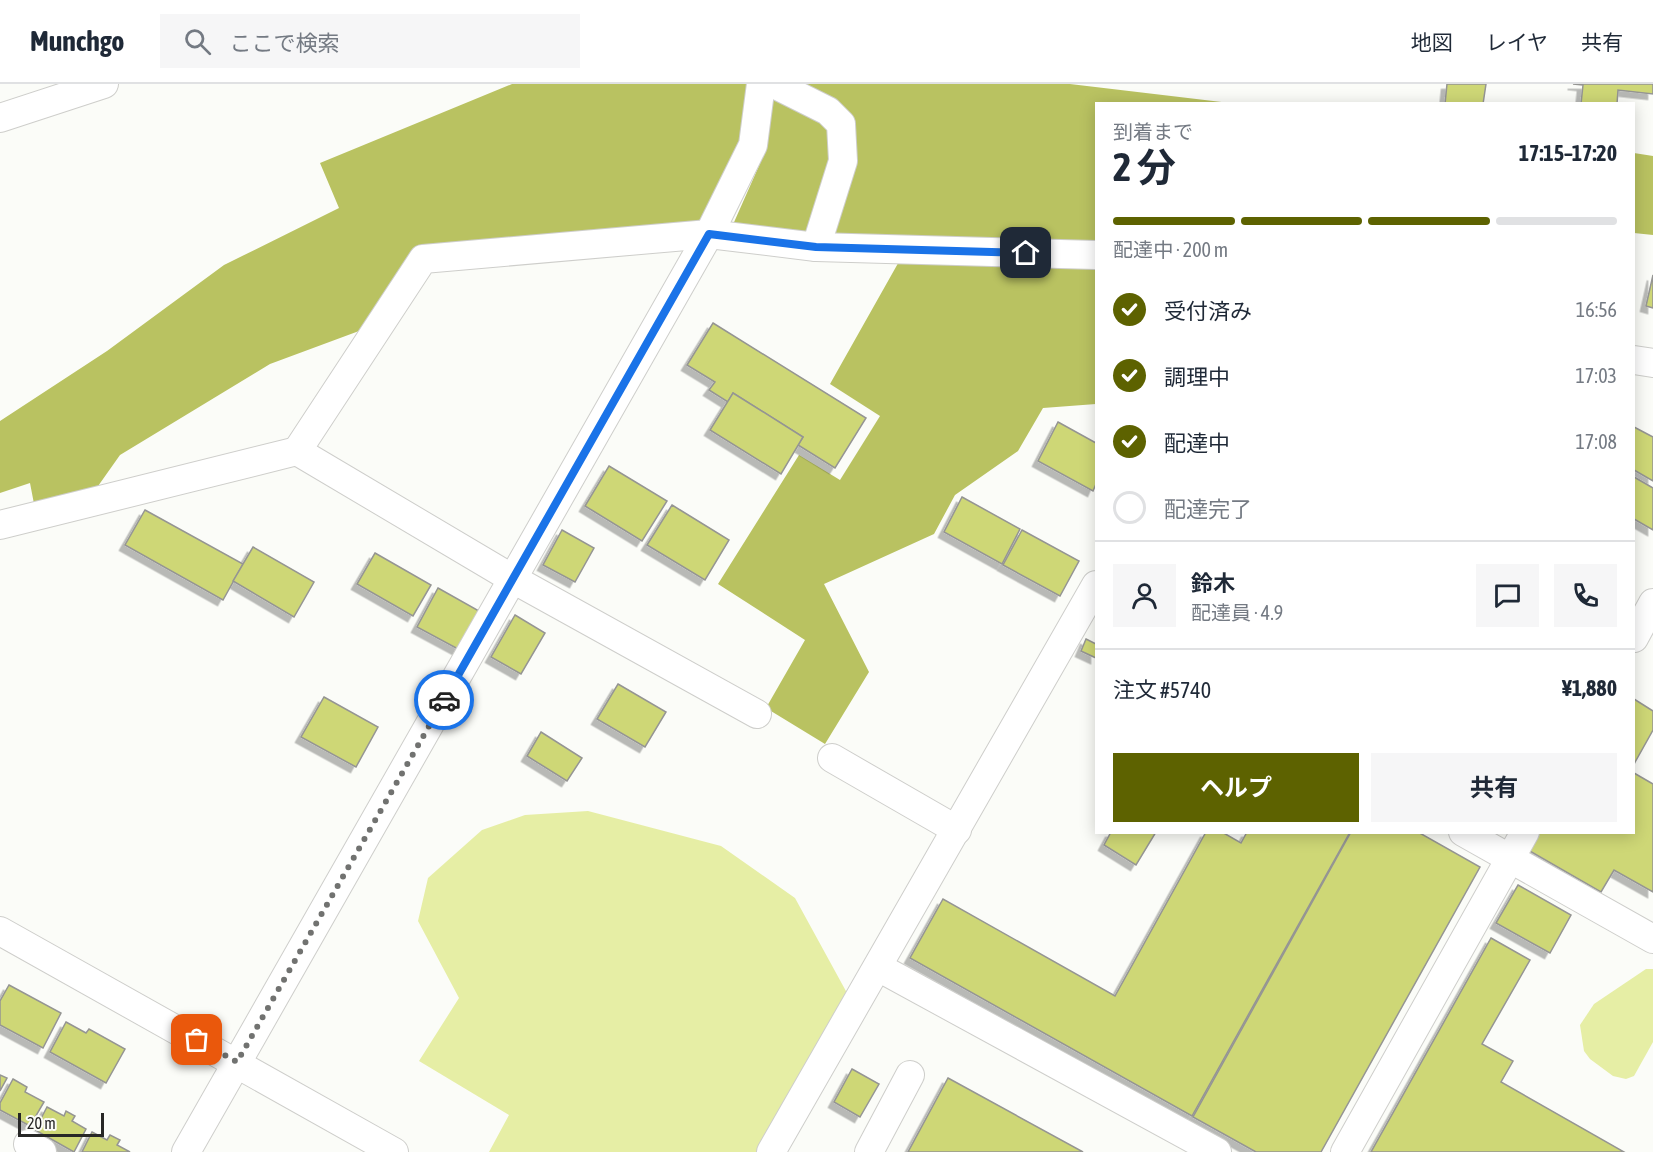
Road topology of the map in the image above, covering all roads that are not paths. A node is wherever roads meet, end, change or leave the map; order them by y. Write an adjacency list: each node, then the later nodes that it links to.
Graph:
1 (104, 84): 4 (street)
2 (761, 84): 5 (street)
3 (774, 84): 6 (street)
4 (0, 118)
5 (709, 234): 6 (street); 10 (street); 12 (street)
6 (816, 247): 7 (street)
7 (1095, 255)
8 (1635, 360): 9 (street)
9 (1653, 363)
10 (297, 451): 11 (street); 12 (street)
11 (0, 525)
12 (513, 579): 17 (street); 26 (street)
13 (1095, 590): 15 (street)
14 (1653, 603): 16 (street)
15 (1087, 626): 19 (street)
16 (1635, 636)
17 (757, 714)
18 (832, 758): 19 (street)
19 (957, 830): 25 (street)
20 (1466, 834): 22 (street)
21 (1524, 834): 22 (street)
22 (1510, 859): 24 (street); 33 (street)
23 (0, 932): 26 (street)
24 (1653, 939)
25 (878, 967): 30 (street); 32 (street)
26 (237, 1062): 28 (street); 29 (street)
27 (910, 1075): 31 (street)
28 (186, 1152)
29 (394, 1152)
30 (771, 1152)
31 (869, 1152)
32 (1217, 1152)
33 (1345, 1152)

